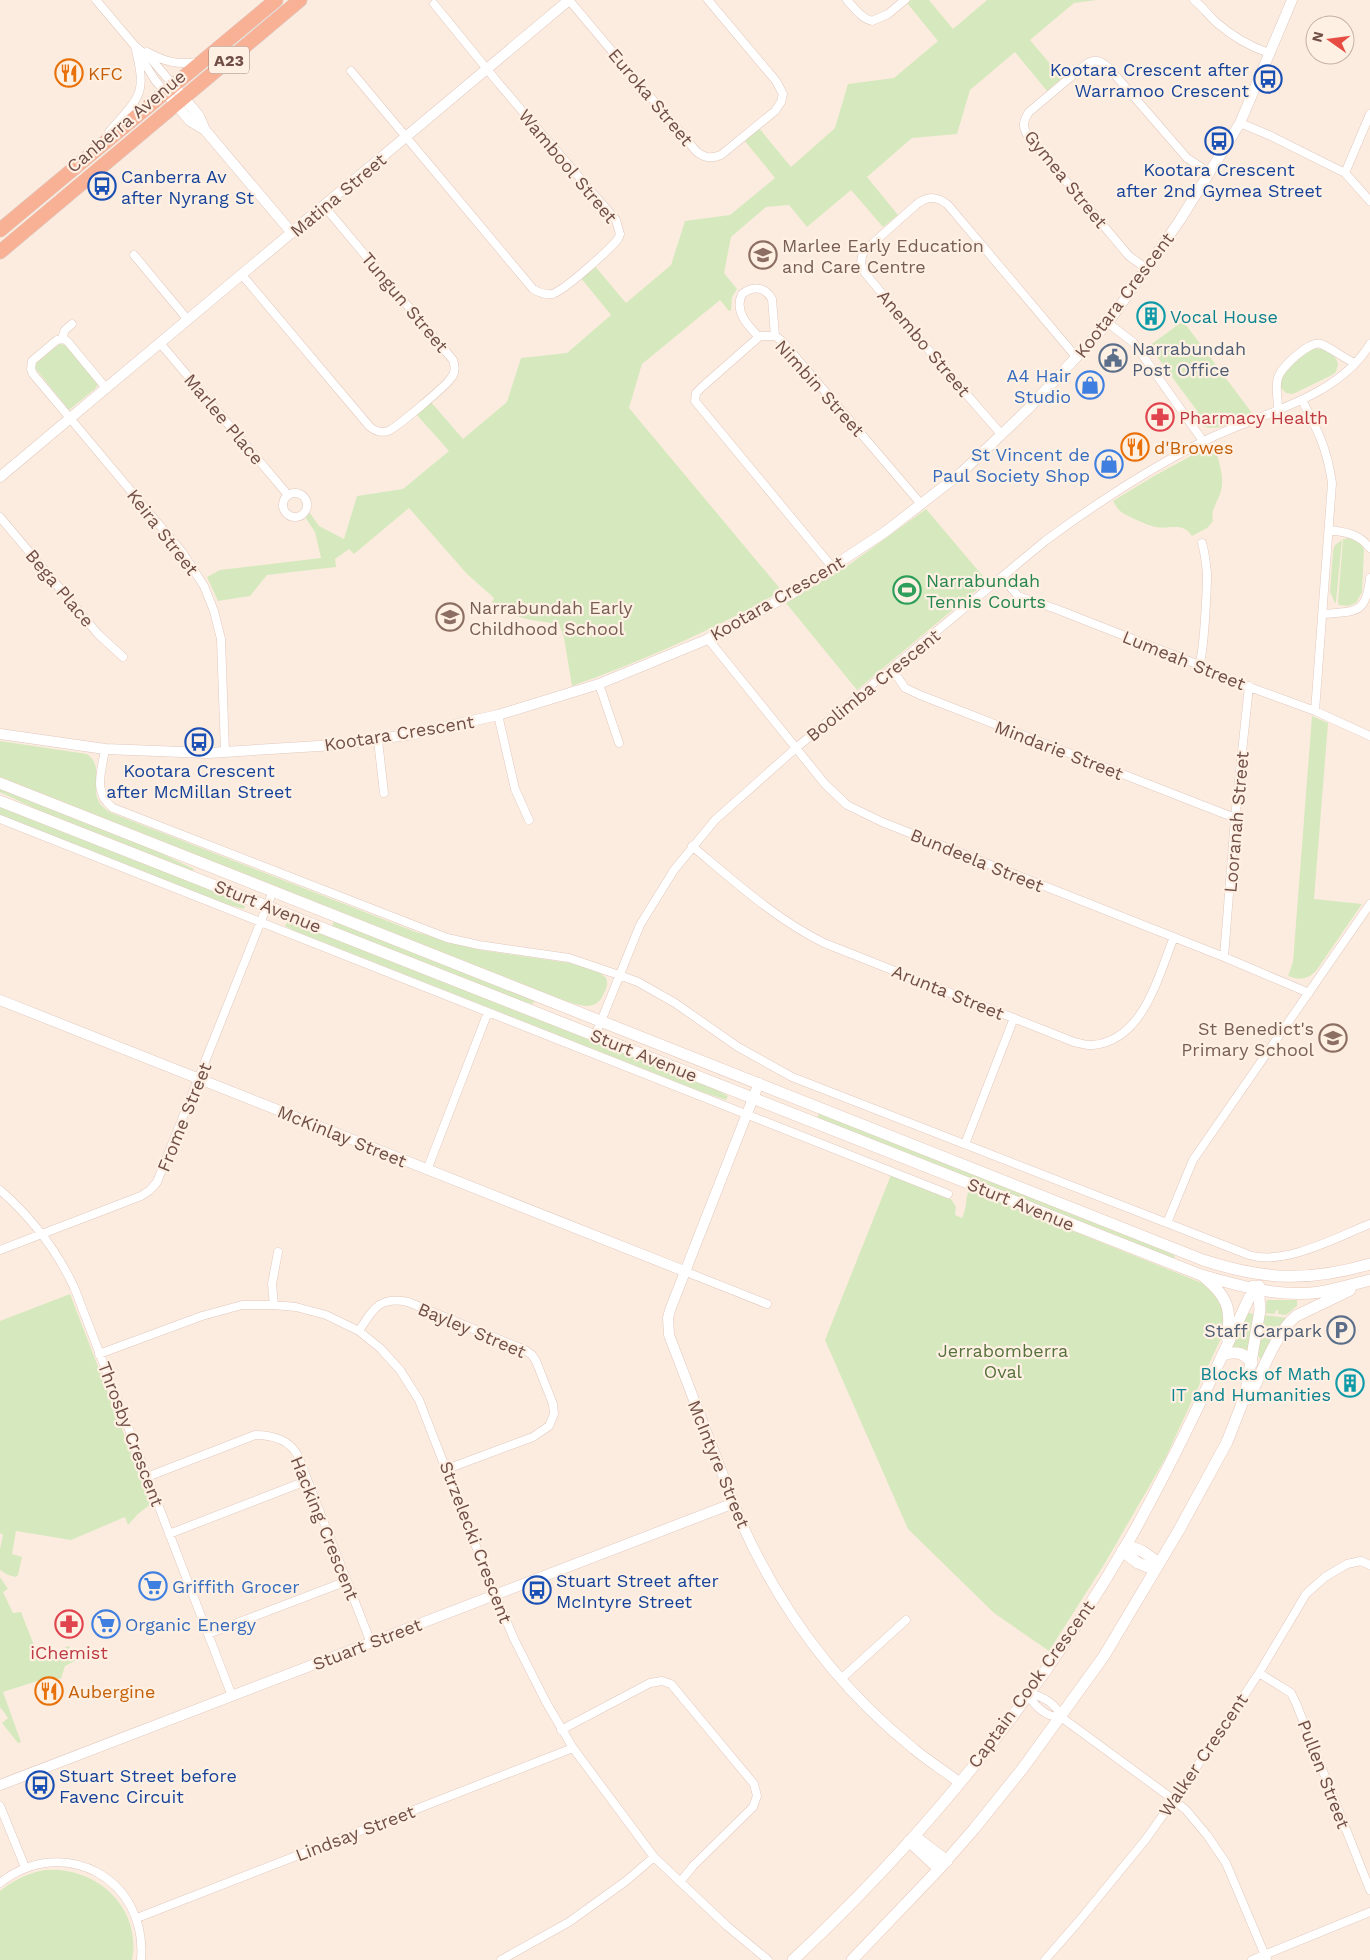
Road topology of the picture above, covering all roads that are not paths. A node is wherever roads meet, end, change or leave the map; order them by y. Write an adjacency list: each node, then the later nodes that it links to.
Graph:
1 (96, 0): 13 (street)
2 (276, 0): 15 (highway, Canberra Avenue / A23)
3 (300, 0): 19 (highway, Canberra Avenue / A23)
4 (569, 0): 5 (street, Euroka Street); 16 (street, Matina Street)
5 (708, 0)
6 (847, 0): 7 (street)
7 (905, 0)
8 (1194, 0): 12 (street)
9 (1206, 0): 12 (street)
10 (1292, 0): 14 (street, Kootara Crescent)
11 (434, 4): 16 (street)
12 (1208, 13): 14 (street)
13 (134, 46): 15 (street); 18 (street); 23 (street)
14 (1269, 53): 21 (street, Kootara Crescent)
15 (204, 60): 18 (highway, Canberra Avenue / A23)
16 (488, 70): 22 (street, Matina Street); 22 (street, Wambool Street)
17 (351, 72): 22 (street)
18 (170, 89): 19 (street); 23 (highway, Canberra Avenue / A23)
19 (180, 101): 29 (street); 30 (highway, Canberra Avenue / A23)
20 (1370, 114): 25 (street)
21 (1240, 123): 24 (street, Kootara Crescent); 25 (street)
22 (406, 138): 27 (street, Matina Street)
23 (87, 158): 28 (highway, Canberra Avenue / A23)
24 (1210, 173): 32 (street, Kootara Crescent); 32 (street, Gymea Street)
25 (1346, 173): 26 (street)
26 (1370, 201)
27 (324, 206): 29 (street, Matina Street); 33 (street, Tungun Street)
28 (0, 230): 30 (street)
29 (292, 233): 33 (street, Matina Street)
30 (5, 247)
31 (134, 255): 34 (street)
32 (1147, 269): 35 (street, Kootara Crescent)
33 (242, 275): 34 (street, Matina Street)
34 (188, 320): 40 (street, Matina Street)
35 (1108, 323): 42 (street, Kootara Crescent); 49 (street)
36 (72, 324): 39 (street)
37 (775, 336): 38 (street, Nimbin Street); 38 (street); 52 (street, Nimbin Street)
38 (759, 337): 57 (street, Nimbin Street)
39 (62, 338): 44 (street); 47 (street)
40 (160, 343): 44 (street, Matina Street); 51 (street, Marlee Place)
41 (1370, 344): 43 (street, Boolimba Crescent)
42 (1077, 358): 48 (street, Kootara Crescent); 48 (street, Anembo Street)
43 (1355, 363): 45 (street, Boolimba Crescent); 46 (street)
44 (106, 388): 47 (street, Matina Street)
45 (1302, 400): 46 (street, Boolimba Crescent); 54 (street)
46 (1278, 409): 49 (street, Boolimba Crescent)
47 (71, 418): 50 (street, Matina Street); 75 (street, Keira Street)
48 (1002, 434): 52 (street, Kootara Crescent)
49 (1204, 441): 58 (street, Boolimba Crescent)
50 (0, 477)
51 (288, 495)
52 (920, 504): 57 (street, Kootara Crescent)
53 (0, 517): 62 (street, Bega Place)
54 (1329, 530): 56 (street); 60 (street)
55 (1202, 543): 63 (street)
56 (1370, 548)
57 (833, 568): 61 (street, Kootara Crescent)
58 (1003, 578): 63 (street, Lumeah Street); 64 (street, Boolimba Crescent)
59 (1370, 578): 60 (street)
60 (1323, 614): 67 (street)
61 (708, 639): 65 (street, Kootara Crescent); 73 (street, Bundeela Street)
62 (122, 657)
63 (1199, 665): 66 (street, Lumeah Street)
64 (892, 669): 73 (street, Boolimba Crescent); 79 (street, Mindarie Street)
65 (599, 684): 68 (street, Kootara Crescent); 72 (street)
66 (1249, 686): 67 (street, Lumeah Street); 79 (street, Looranah Street)
67 (1315, 711): 70 (street, Lumeah Street)
68 (498, 716): 71 (street, Kootara Crescent); 81 (street)
69 (0, 734): 74 (street, Kootara Crescent)
70 (1370, 736)
71 (378, 740): 75 (street, Kootara Crescent); 77 (street)
72 (619, 743)
73 (796, 748): 82 (street, Boolimba Crescent); 87 (street, Bundeela Street)
74 (105, 749): 75 (street, Kootara Crescent); 89 (street, Sturt Avenue)
75 (225, 752)
76 (0, 783): 83 (main road, Sturt Avenue)
77 (384, 793)
78 (0, 801): 85 (main road, Sturt Avenue)
79 (1235, 818): 88 (street, Looranah Street)
80 (0, 819): 86 (street, Sturt Avenue)
81 (528, 820)
82 (692, 846): 89 (street, Boolimba Crescent); 93 (street, Arunta Street)
83 (273, 891): 85 (street, Frome Street); 94 (main road, Sturt Avenue)
84 (1370, 904): 90 (street)
85 (267, 906): 86 (street, Frome Street); 95 (main road, Sturt Avenue)
86 (260, 922): 92 (street, Sturt Avenue); 96 (street, Frome Street)
87 (1174, 937): 88 (street, Bundeela Street); 93 (street, Arunta Street)
88 (1224, 958): 90 (street, Bundeela Street)
89 (619, 975): 94 (street, Boolimba Crescent); 100 (street, Sturt Avenue)
90 (1309, 993): 104 (street)
91 (0, 1000): 96 (street, McKinlay Street)
92 (488, 1012): 99 (street, Sturt Avenue); 101 (street)
93 (1014, 1018): 100 (street)
94 (601, 1021): 95 (street, Boolimba Crescent); 97 (main road, Sturt Avenue)
95 (595, 1036): 98 (main road, Sturt Avenue)
96 (199, 1078): 101 (street, McKinlay Street); 106 (street, Frome Street)
97 (759, 1083): 98 (street, McIntyre Street); 107 (main road, Sturt Avenue)
98 (753, 1098): 99 (street, McIntyre Street); 112 (main road, Sturt Avenue)
99 (747, 1114): 103 (street, Sturt Avenue); 111 (street, McIntyre Street)
100 (965, 1144): 104 (street, Sturt Avenue)
101 (427, 1170): 111 (street, McKinlay Street)
102 (0, 1190): 106 (street, Throsby Crescent)
103 (948, 1194)
104 (1167, 1223): 105 (street, Sturt Avenue)
105 (1370, 1224)
106 (42, 1234): 108 (street, Frome Street); 119 (street, Throsby Crescent)
107 (1152, 1240): 113 (main road, Sturt Avenue); 115 (main road)
108 (0, 1250)
109 (278, 1252): 117 (street)
110 (1370, 1264): 113 (main road, Sturt Avenue)
111 (684, 1271): 116 (street); 126 (street, McIntyre Street)
112 (1201, 1275): 115 (main road, Sturt Avenue); 120 (main road)
113 (1273, 1276): 115 (main road, Captain Cook Crescent)
114 (1370, 1280): 115 (main road, Sturt Avenue); 122 (main road)
115 (1256, 1289): 120 (main road, Captain Cook Crescent); 121 (main road)
116 (767, 1304)
117 (274, 1305): 118 (street, Strzelecki Crescent); 119 (street, Strzelecki Crescent)
118 (359, 1331): 123 (street, Strzelecki Crescent); 123 (street, Bayley Street)
119 (99, 1354): 124 (street, Throsby Crescent)
120 (1223, 1355): 121 (main road); 128 (main road, Captain Cook Crescent)
121 (1252, 1363): 122 (main road)
122 (1227, 1442): 130 (main road)
123 (447, 1469): 132 (street, Strzelecki Crescent)
124 (148, 1477): 125 (street, Hacking Crescent); 127 (street, Throsby Crescent)
125 (306, 1481): 127 (street); 131 (street, Hacking Crescent)
126 (734, 1503): 132 (street, Stuart Street); 137 (street, McIntyre Street)
127 (169, 1534): 134 (street, Throsby Crescent)
128 (1124, 1548): 130 (main road); 138 (main road, Captain Cook Crescent)
129 (1367, 1564): 136 (street, Walker Crescent)
130 (1157, 1566): 140 (main road)
131 (346, 1581): 134 (street); 135 (street, Hacking Crescent)
132 (496, 1595): 135 (street, Stuart Street); 141 (street, Strzelecki Crescent)
133 (906, 1620): 137 (street)
134 (208, 1634): 139 (street, Throsby Crescent)
135 (371, 1643): 139 (street, Stuart Street)
136 (1259, 1673): 145 (street, Walker Crescent); 153 (street, Pullen Street)
137 (841, 1680): 143 (street, McIntyre Street)
138 (1028, 1694): 140 (street); 143 (main road, Captain Cook Crescent)
139 (232, 1696): 144 (street, Stuart Street)
140 (1061, 1717): 145 (street); 149 (main road)
141 (562, 1730): 142 (street, Strzelecki Crescent); 151 (street)
142 (573, 1748): 148 (street, Strzelecki Crescent); 155 (street, Lindsay Street)
143 (960, 1783): 147 (main road, Captain Cook Crescent)
144 (0, 1785)
145 (1174, 1800): 156 (street); 162 (street, Walker Crescent)
146 (0, 1806): 150 (street)
147 (912, 1838): 149 (main road); 160 (main road, Captain Cook Crescent)
148 (654, 1857): 151 (street, Strzelecki Crescent); 158 (street)
149 (943, 1865): 161 (main road)
150 (25, 1868): 152 (street); 155 (street)
151 (680, 1882): 159 (street, Strzelecki Crescent)
152 (0, 1883)
153 (1370, 1890)
154 (1370, 1912): 156 (street)
155 (137, 1918): 157 (street)
156 (1266, 1958): 163 (street)
157 (141, 1960)
158 (501, 1960)
159 (768, 1960)
160 (793, 1960)
161 (852, 1960)
162 (1046, 1960)
163 (1252, 1960)

